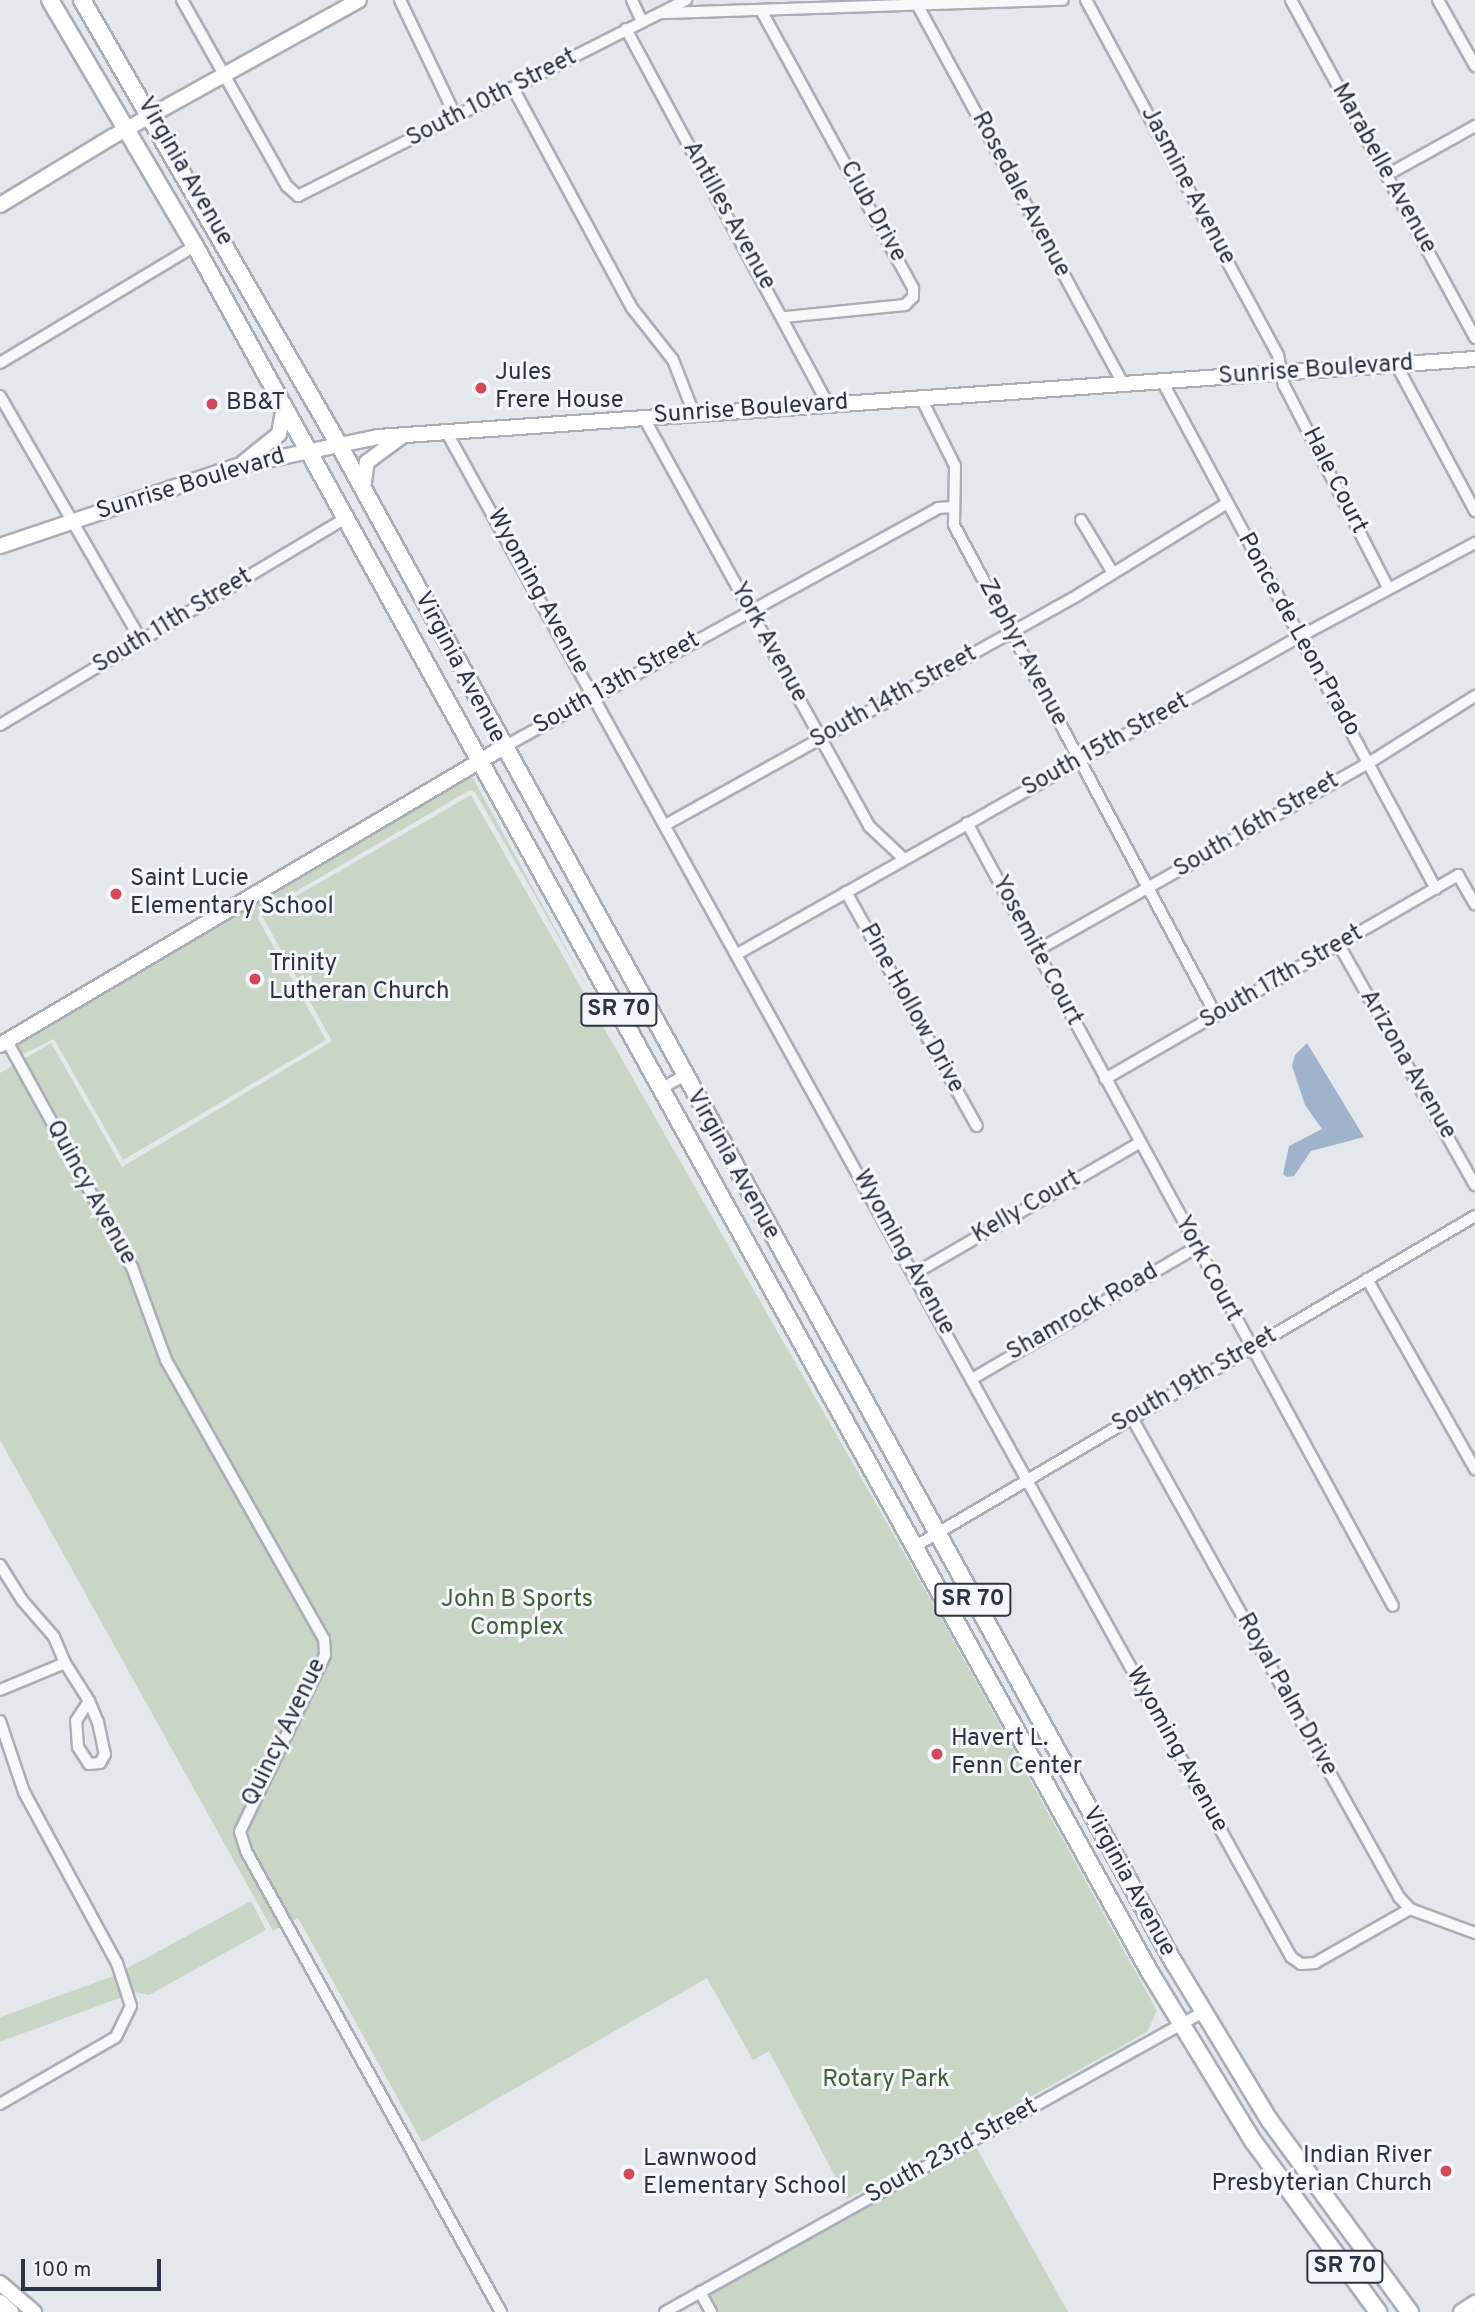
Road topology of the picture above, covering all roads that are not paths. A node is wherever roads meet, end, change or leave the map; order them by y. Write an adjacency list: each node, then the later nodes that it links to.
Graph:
1 (50, 0): 26 (main road, Virginia Avenue / SR 70)
2 (82, 0): 23 (main road, Virginia Avenue / SR 70)
3 (182, 0): 21 (street)
4 (359, 0): 14 (street)
5 (400, 0): 24 (street)
6 (632, 0): 18 (street)
7 (686, 0): 17 (street, South 10th Street)
8 (1063, 0): 12 (street)
9 (1086, 0): 35 (street, Jasmine Avenue)
10 (1291, 0): 27 (street, Marabelle Avenue)
11 (1438, 0): 20 (street)
12 (1036, 1): 15 (street)
13 (873, 3): 15 (street); 16 (street)
14 (342, 4): 21 (street)
15 (918, 6): 37 (street, Rosedale Avenue)
16 (761, 12): 17 (street); 30 (street, Club Drive)
17 (661, 13): 18 (street, South 10th Street)
18 (642, 21): 19 (street, South 10th Street)
19 (626, 29): 22 (street, South 10th Street); 30 (street, Antilles Avenue)
20 (1475, 66)
21 (224, 75): 23 (street); 24 (street, South 10th Street)
22 (513, 88): 24 (street, South 10th Street); 42 (street)
23 (150, 114): 26 (street); 46 (main road, Virginia Avenue / SR 70)
24 (456, 117)
25 (1475, 126): 27 (street)
26 (126, 128): 28 (street); 29 (main road, Virginia Avenue / SR 70)
27 (1387, 175): 31 (street, Marabelle Avenue)
28 (0, 205)
29 (195, 246): 33 (street); 41 (main road, Virginia Avenue / SR 70)
30 (784, 317): 40 (street, Antilles Avenue)
31 (1475, 338)
32 (1475, 359): 34 (street, Sunrise Boulevard)
33 (0, 363)
34 (1397, 366): 35 (street, Sunrise Boulevard); 52 (street)
35 (1281, 373): 36 (street, Sunrise Boulevard); 59 (street, Hale Court)
36 (1162, 381): 37 (street, Sunrise Boulevard); 50 (street, Ponce de Leon Prado)
37 (1123, 384): 39 (street, Sunrise Boulevard)
38 (0, 396): 54 (street)
39 (919, 396): 40 (street, Sunrise Boulevard); 51 (street, Zephyr Avenue)
40 (828, 404): 42 (street, Sunrise Boulevard)
41 (284, 405): 47 (main road, Virginia Avenue / SR 70); 48 (street)
42 (694, 414): 43 (street, Sunrise Boulevard)
43 (644, 418): 44 (street, Sunrise Boulevard); 60 (street, York Avenue)
44 (447, 433): 45 (street, Sunrise Boulevard); 65 (street, Wyoming Avenue)
45 (405, 435): 46 (street, Sunrise Boulevard); 49 (street)
46 (338, 443): 47 (street, Sunrise Boulevard); 49 (main road, Virginia Avenue / SR 70)
47 (309, 450): 48 (street, Sunrise Boulevard); 53 (main road, Virginia Avenue / SR 70)
48 (238, 466): 54 (street, Sunrise Boulevard)
49 (363, 489): 68 (main road, Virginia Avenue / SR 70)
50 (1226, 503): 58 (street, South 14th Street); 62 (street, Ponce de Leon Prado)
51 (951, 507): 60 (street, South 13th Street); 61 (street, Zephyr Avenue)
52 (1475, 511)
53 (346, 518): 63 (street, South 11th Street); 69 (main road, Virginia Avenue / SR 70)
54 (72, 520): 57 (street, Sunrise Boulevard); 63 (street)
55 (1081, 520): 58 (street)
56 (1475, 543): 59 (street, South 15th Street)
57 (0, 546)
58 (1113, 573): 61 (street, South 14th Street)
59 (1389, 589): 62 (street, South 15th Street)
60 (749, 611): 65 (street, South 13th Street); 67 (street, York Avenue)
61 (1011, 633): 67 (street, South 14th Street); 70 (street, Zephyr Avenue)
62 (1299, 637): 70 (street, South 15th Street); 71 (street, Ponce de Leon Prado)
63 (141, 640): 66 (street, South 11th Street)
64 (1475, 696): 71 (street, South 16th Street)
65 (595, 697): 68 (street, South 13th Street); 73 (street, Wyoming Avenue)
66 (0, 725)
67 (821, 739): 73 (street, South 14th Street); 74 (street, York Avenue)
68 (502, 748): 69 (street, South 13th Street); 84 (main road, Virginia Avenue / SR 70)
69 (481, 761): 83 (street, South 13th Street); 86 (main road, Virginia Avenue / SR 70)
70 (1080, 761): 72 (street, South 15th Street); 75 (street, Zephyr Avenue)
71 (1367, 764): 75 (street, South 16th Street); 76 (street, Ponce de Leon Prado)
72 (967, 823): 74 (street, South 15th Street); 80 (street, Yosemite Court)
73 (667, 824): 81 (street, Wyoming Avenue)
74 (904, 859): 77 (street, South 15th Street)
75 (1148, 888): 80 (street, South 16th Street); 82 (street, Zephyr Avenue)
76 (1436, 889): 78 (street, South 17th Street); 79 (street, South 17th Street)
77 (846, 892): 81 (street, South 15th Street); 87 (street, Pine Hollow Drive)
78 (1475, 905)
79 (1339, 945): 82 (street, South 17th Street); 89 (street, Arizona Avenue)
80 (1036, 951): 85 (street, Yosemite Court)
81 (739, 953): 92 (street, Wyoming Avenue)
82 (1216, 1015): 85 (street, South 17th Street)
83 (3, 1043): 120 (street, Quincy Avenue)
84 (684, 1076): 86 (street); 99 (main road, Virginia Avenue / SR 70)
85 (1105, 1079): 88 (street, York Court)
86 (662, 1088): 100 (main road, Virginia Avenue / SR 70)
87 (976, 1126)
88 (1139, 1143): 91 (street, York Court); 92 (street, Kelly Court)
89 (1475, 1185)
90 (1475, 1216): 93 (street, South 19th Street)
91 (1195, 1248): 94 (street, York Court); 95 (street, Shamrock Road)
92 (915, 1274): 95 (street, Wyoming Avenue)
93 (1367, 1279): 94 (street, South 19th Street); 97 (street)
94 (1250, 1349): 96 (street, South 19th Street); 102 (street, York Court)
95 (972, 1379): 98 (street, Wyoming Avenue)
96 (1132, 1418): 98 (street, South 19th Street); 109 (street, Royal Palm Drive)
97 (1475, 1469)
98 (1026, 1480): 99 (street, South 19th Street); 109 (street, Wyoming Avenue)
99 (935, 1531): 100 (street, South 19th Street); 108 (main road, Virginia Avenue / SR 70)
100 (915, 1546): 107 (main road, Virginia Avenue / SR 70)
101 (0, 1565): 103 (street)
102 (1393, 1606)
103 (65, 1662): 104 (street); 105 (street)
104 (0, 1690)
105 (89, 1702): 105 (street)
106 (0, 1721): 113 (street)
107 (1027, 1751): 108 (main road); 112 (main road, Virginia Avenue / SR 70)
108 (1120, 1869): 111 (main road, Virginia Avenue / SR 70)
109 (1410, 1909): 110 (street)
110 (1475, 1933)
111 (1203, 2012): 112 (street, South 23rd Street); 124 (main road, Virginia Avenue / SR 70)
112 (1180, 2025): 115 (street, South 23rd Street); 123 (main road, Virginia Avenue / SR 70)
113 (0, 2104)
114 (0, 2283): 118 (street)
115 (700, 2292): 121 (street, South 23rd Street); 122 (street)
116 (0, 2302): 119 (street)
117 (1475, 2303): 125 (street)
118 (31, 2311)
119 (11, 2312)
120 (501, 2312)
121 (665, 2312)
122 (711, 2312)
123 (1378, 2312)
124 (1410, 2312)
125 (1461, 2312)

